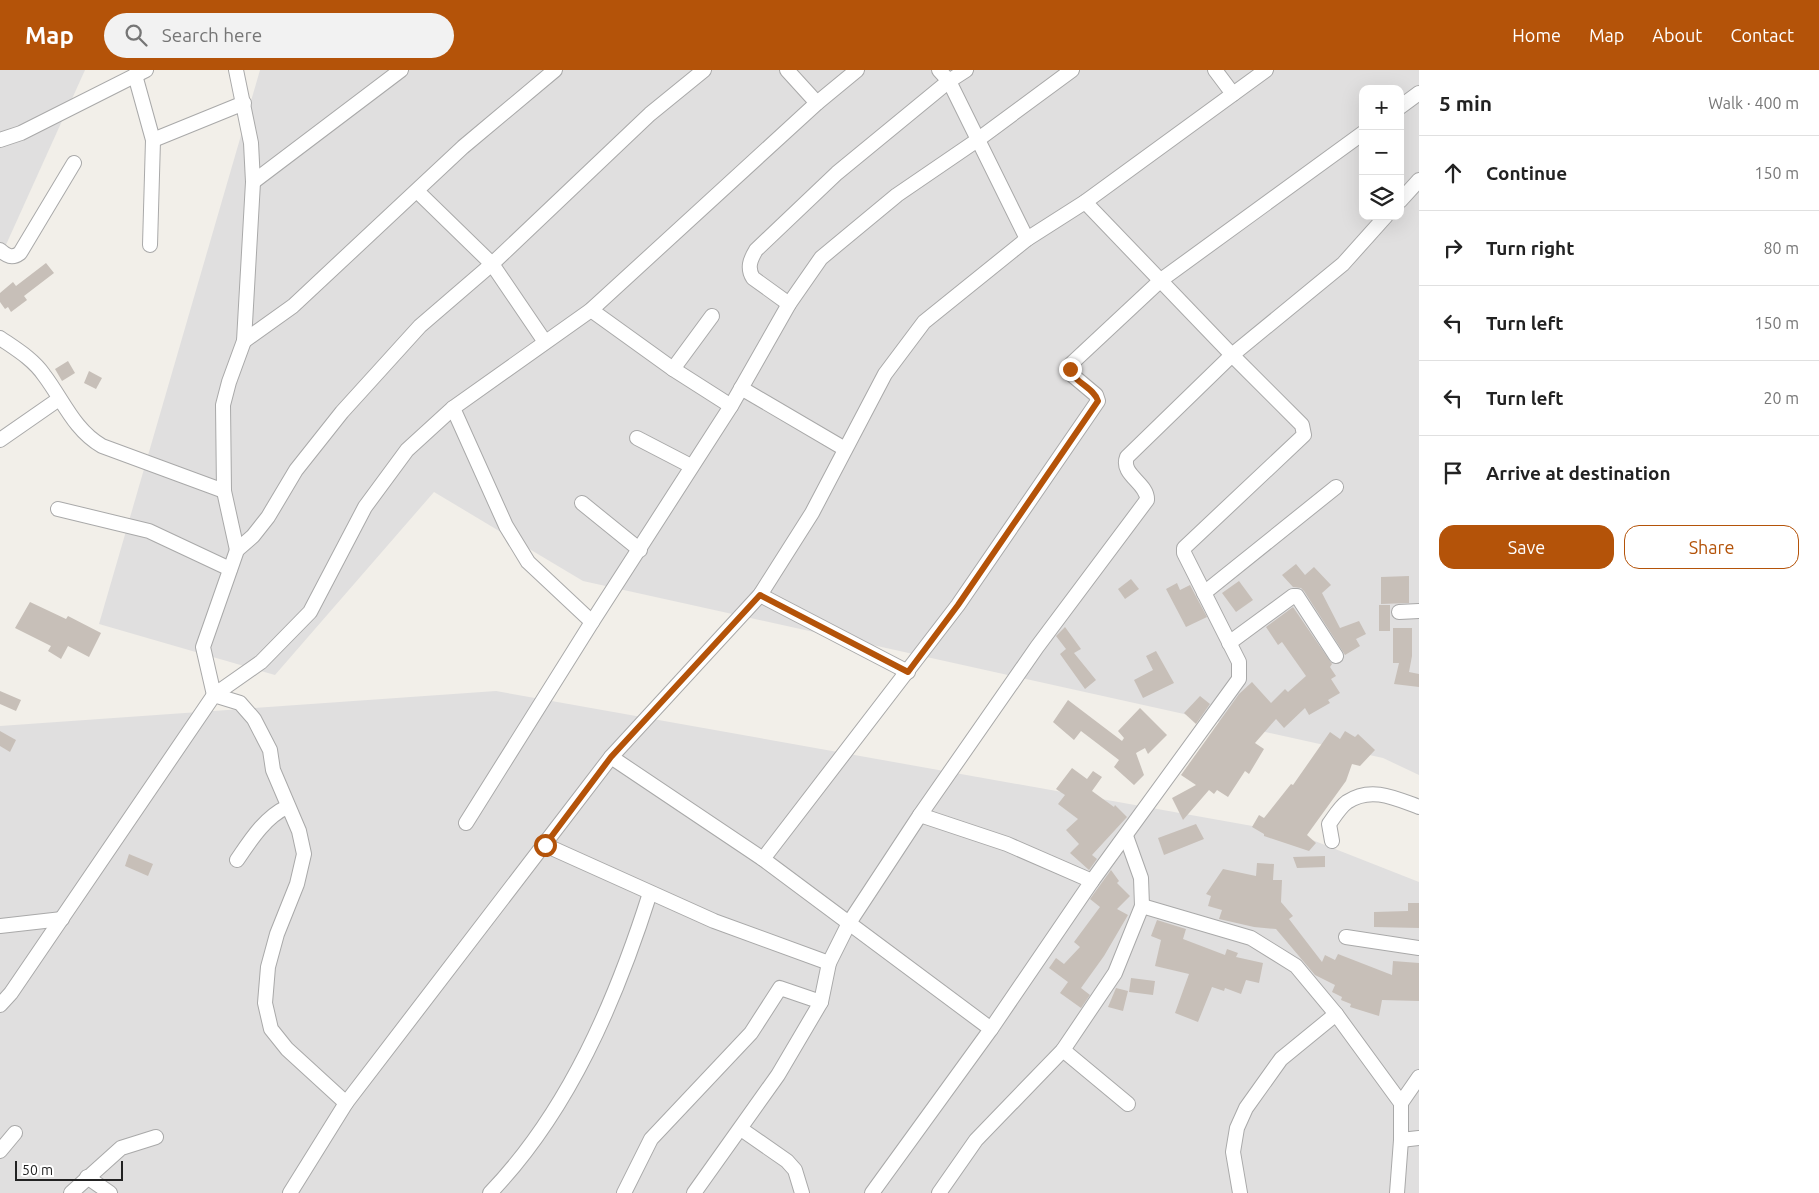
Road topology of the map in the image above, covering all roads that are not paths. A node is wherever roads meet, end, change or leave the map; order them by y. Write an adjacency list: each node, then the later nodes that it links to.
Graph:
1 (236, 70): 16 (street)
2 (401, 70): 25 (street)
3 (555, 70): 26 (street)
4 (704, 70): 33 (street)
5 (787, 70): 17 (street)
6 (857, 70): 17 (street)
7 (939, 70): 13 (street)
8 (966, 70): 13 (street)
9 (1072, 70): 22 (street)
10 (1215, 70): 14 (street)
11 (1266, 70): 14 (street)
12 (141, 73): 20 (street); 21 (street)
13 (948, 81): 22 (street); 35 (street)
14 (1233, 94): 28 (street)
15 (1419, 94): 18 (street)
16 (244, 103): 21 (street); 25 (street)
17 (816, 103): 36 (street)
18 (1404, 104)
19 (1359, 136): 34 (street)
20 (0, 140)
21 (153, 140): 31 (street)
22 (976, 141): 30 (street); 35 (street)
23 (74, 163): 32 (street)
24 (1419, 180): 27 (street)
25 (253, 182): 39 (street)
26 (417, 191): 33 (street); 39 (street)
27 (1404, 197)
28 (1085, 202): 30 (street); 34 (street)
29 (1382, 220): 41 (street)
30 (1027, 239): 49 (street)
31 (150, 245)
32 (0, 250)
33 (492, 264): 40 (street); 55 (street)
34 (1161, 280): 41 (street); 65 (street)
35 (789, 304): 43 (street)
36 (591, 310): 40 (street); 42 (street)
37 (712, 316): 42 (street)
38 (0, 338): 44 (street)
39 (244, 341): 52 (street)
40 (545, 342): 46 (street)
41 (1232, 355): 58 (street); 70 (street)
42 (673, 369): 45 (street)
43 (741, 388): 45 (street); 49 (street)
44 (59, 399): 48 (street); 52 (street)
45 (731, 406): 50 (street)
46 (453, 408): 62 (street); 66 (street)
47 (637, 438): 50 (street)
48 (0, 440)
49 (845, 449): 59 (street)
50 (691, 466): 56 (street)
51 (1336, 487): 58 (street)
52 (224, 491): 55 (street)
53 (582, 504): 56 (street)
54 (58, 509): 57 (street)
55 (237, 550): 57 (street)
56 (640, 550): 62 (street)
57 (230, 569): 66 (street)
58 (1204, 593): 63 (street)
59 (760, 595): 65 (street); 67 (street)
60 (1419, 611): 61 (street)
61 (1399, 612)
62 (592, 622): 71 (street)
63 (1229, 642): 64 (street); 72 (street)
64 (1336, 656)
65 (908, 672): 75 (street)
66 (214, 695): 68 (street); 80 (street)
67 (611, 757): 74 (street); 75 (street)
68 (287, 807): 76 (street); 92 (street)
69 (1419, 807): 73 (street)
70 (920, 815): 77 (street); 81 (street)
71 (466, 823)
72 (1126, 836): 77 (street); 79 (street)
73 (1332, 841)
74 (545, 845): 78 (street); 92 (street)
75 (763, 859): 81 (street)
76 (237, 860)
77 (1092, 881): 89 (street)
78 (650, 893): 85 (street); 106 (street)
79 (1142, 906): 88 (street); 90 (street)
80 (62, 919): 82 (street); 87 (street)
81 (849, 923): 85 (street); 89 (street)
82 (0, 926)
83 (1346, 937): 84 (street)
84 (1419, 948)
85 (829, 963): 86 (street)
86 (821, 1002): 95 (street); 107 (street)
87 (0, 1005)
88 (1336, 1014): 93 (street); 102 (street)
89 (991, 1029): 110 (street)
90 (1063, 1050): 94 (street); 111 (street)
91 (1419, 1077): 93 (street)
92 (346, 1103): 105 (street)
93 (1401, 1103): 99 (street)
94 (1128, 1104)
95 (741, 1129): 108 (street); 109 (street)
96 (15, 1133): 100 (street)
97 (156, 1137): 101 (street)
98 (1419, 1138): 99 (street)
99 (1401, 1140): 112 (street)
100 (0, 1151)
101 (87, 1177): 103 (street); 104 (street)
102 (1238, 1192)
103 (71, 1193)
104 (110, 1193)
105 (290, 1193)
106 (490, 1193)
107 (624, 1193)
108 (694, 1193)
109 (802, 1193)
110 (872, 1193)
111 (939, 1193)
112 (1397, 1193)

